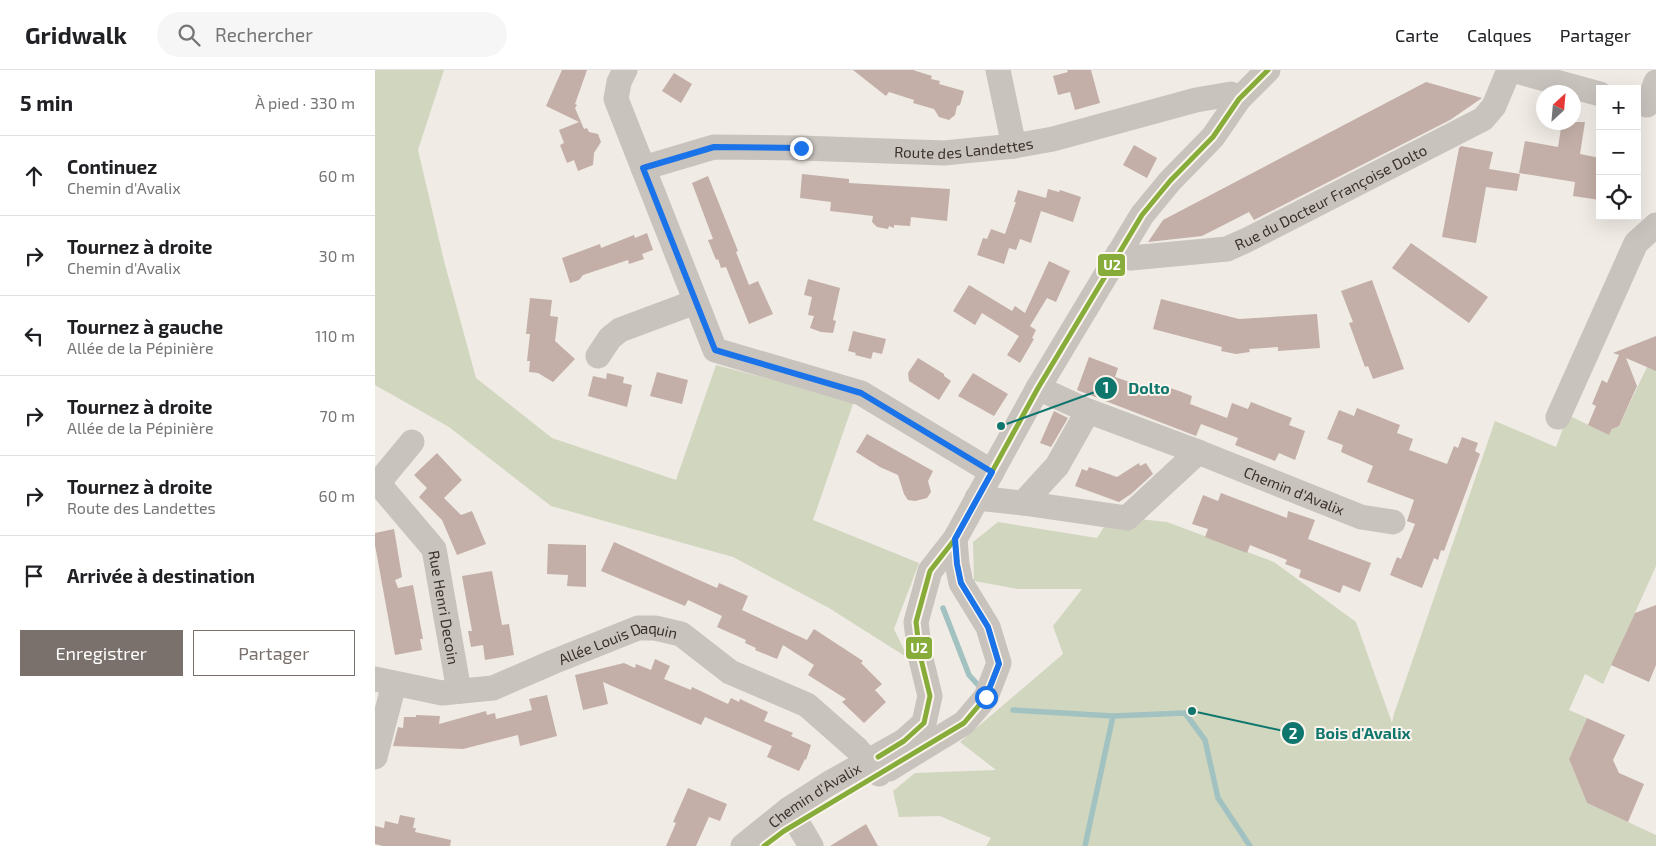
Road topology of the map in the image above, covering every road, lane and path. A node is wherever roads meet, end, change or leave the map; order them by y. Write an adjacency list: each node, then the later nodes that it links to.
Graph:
1 (625, 70): 10 (street)
2 (998, 70): 9 (street)
3 (1268, 70): 7 (street)
4 (1511, 70): 6 (street); 12 (street, Rue du Docteur Françoise Dolto)
5 (1656, 82): 8 (street)
6 (1596, 93)
7 (1239, 99): 9 (street, Route des Landettes); 12 (street, Chemin d'Avalix)
8 (1647, 105)
9 (1014, 146): 10 (street, Route des Landettes)
10 (643, 168): 13 (street)
11 (1656, 225): 17 (street)
12 (1118, 254): 15 (street, Chemin d'Avalix)
13 (695, 302): 14 (street); 20 (street)
14 (598, 356)
15 (1038, 388): 16 (street, Chemin d'Avalix); 20 (street, Chemin d'Avalix)
16 (1089, 411): 19 (street, Chemin d'Avalix); 23 (street)
17 (1558, 417)
18 (412, 442): 21 (street, Rue Henri Decoin)
19 (1198, 452): 23 (street); 24 (street, Chemin d'Avalix)
20 (992, 472): 22 (street, Chemin d'Avalix)
21 (376, 483): 27 (street, Rue Henri Decoin)
22 (977, 498): 23 (street); 25 (street, Chemin d'Avalix)
23 (1023, 503)
24 (1393, 522)
25 (955, 539): 29 (street, Chemin d'Avalix); 29 (street, Chemin d'Avalix)
26 (384, 681): 27 (street, Allée Louis Daquin); 28 (street)
27 (459, 691): 29 (street, Allée Louis Daquin)
28 (375, 757)
29 (874, 768): 30 (street, Chemin d'Avalix)
30 (793, 816): 31 (street, Chemin d'Avalix); 32 (street, Chemin d'Avalix); 33 (street)
31 (743, 846)
32 (763, 846)
33 (811, 846)

